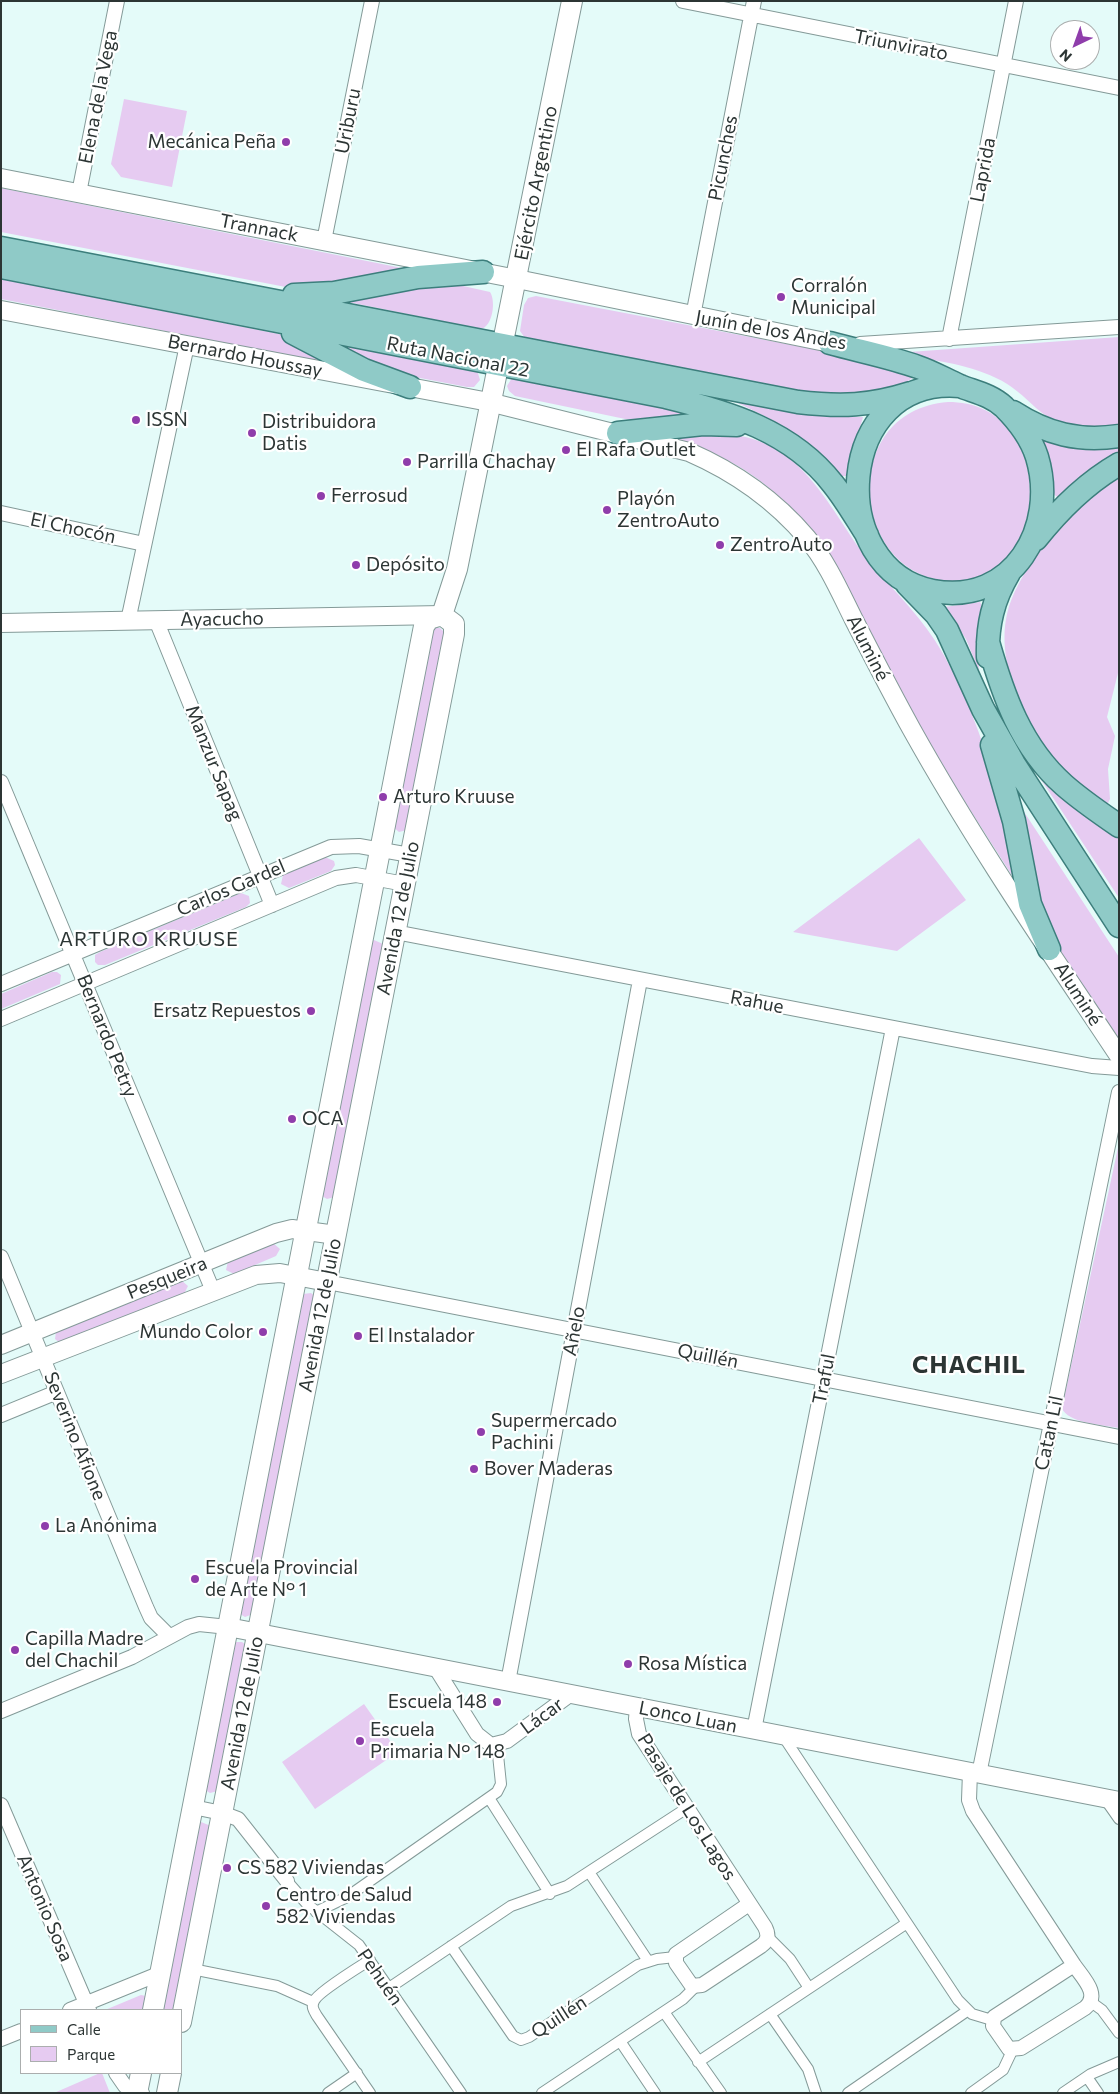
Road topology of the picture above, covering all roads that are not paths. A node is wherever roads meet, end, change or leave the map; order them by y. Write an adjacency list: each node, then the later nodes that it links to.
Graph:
1 (117, 1): 10 (street, Elena de la Vega)
2 (372, 1): 11 (street, Uriburu)
3 (572, 1): 15 (main road, Ejército Argentino)
4 (683, 1): 6 (street, Triunvirato)
5 (1016, 1): 7 (street, Laprida)
6 (753, 8): 7 (street, Triunvirato); 18 (street, Picunches)
7 (1004, 65): 8 (street, Triunvirato); 21 (street, Laprida)
8 (1119, 88)
9 (1, 178): 10 (street, Trannack)
10 (79, 193): 11 (street, Trannack)
11 (324, 241): 14 (street, Trannack)
12 (1, 248): 16 (main road, Ruta Nacional 22)
13 (1, 268): 19 (main road, Ruta Nacional 22)
14 (483, 272): 15 (street, Trannack); 16 (main road)
15 (517, 279): 18 (street, Junín de los Andes); 24 (main road, Ejército Argentino)
16 (246, 295): 24 (main road, Ruta Nacional 22)
17 (1, 310): 23 (street, Bernardo Houssay)
18 (693, 316): 22 (street, Junín de los Andes)
19 (255, 317): 24 (main road, Ruta Nacional 22); 26 (main road)
20 (1119, 327): 21 (street, Junín de los Andes)
21 (949, 339): 22 (street, Junín de los Andes)
22 (830, 344): 25 (main road)
23 (187, 345): 26 (street, Bernardo Houssay); 36 (street)
24 (500, 354): 27 (main road, Ruta Nacional 22); 28 (main road); 30 (main road, Ruta Nacional 22)
25 (960, 386): 27 (main road, Ruta Nacional 22); 29 (main road)
26 (410, 387): 28 (street, Bernardo Houssay)
27 (911, 393): 35 (main road)
28 (489, 402): 31 (street, Aluminé); 39 (main road)
29 (1003, 406): 32 (main road); 37 (main road)
30 (759, 427): 31 (main road); 35 (main road, Ruta Nacional 22)
31 (618, 433): 56 (street, Aluminé)
32 (1119, 436)
33 (1119, 464): 37 (main road)
34 (1, 513): 36 (street, El Chocón)
35 (868, 535): 38 (main road)
36 (144, 544): 41 (street)
37 (1018, 562): 38 (main road); 43 (main road)
38 (900, 576): 44 (main road)
39 (442, 615): 40 (street, Ayacucho); 48 (main road, Avenida 12 de Julio); 49 (main road, Avenida 12 de Julio)
40 (156, 620): 41 (street, Ayacucho); 50 (street, Manzur Sapag)
41 (128, 621): 42 (street, Ayacucho)
42 (1, 623)
43 (988, 642): 45 (main road); 47 (main road)
44 (972, 685): 45 (main road); 56 (main road)
45 (1014, 764): 54 (main road)
46 (1, 782): 57 (street, Bernardo Petry)
47 (1119, 826)
48 (381, 850): 49 (street, Carlos Gardel); 50 (street, Carlos Gardel); 51 (main road, Avenida 12 de Julio)
49 (410, 856): 52 (main road, Avenida 12 de Julio)
50 (260, 876): 53 (street, Manzur Sapag); 57 (street, Carlos Gardel)
51 (376, 879): 52 (street, Carlos Gardel); 53 (street, Carlos Gardel); 66 (main road, Avenida 12 de Julio)
52 (405, 884): 55 (main road, Avenida 12 de Julio)
53 (272, 905): 60 (street, Carlos Gardel)
54 (1119, 926)
55 (395, 932): 58 (street, Rahue); 67 (main road, Avenida 12 de Julio)
56 (1049, 949): 63 (street, Aluminé)
57 (73, 954): 59 (street, Carlos Gardel); 60 (street, Bernardo Petry)
58 (640, 980): 62 (street, Rahue); 73 (street, Añelo)
59 (1, 984)
60 (85, 984): 61 (street, Carlos Gardel); 69 (street, Bernardo Petry)
61 (1, 1019)
62 (893, 1028): 64 (street, Rahue); 78 (street, Traful)
63 (1119, 1056)
64 (1119, 1068)
65 (1119, 1092): 81 (street, Catan Lil)
66 (306, 1231): 67 (street, Pesqueira); 69 (street, Pesqueira); 70 (main road, Avenida 12 de Julio)
67 (336, 1235): 71 (main road, Avenida 12 de Julio)
68 (1, 1257): 74 (street, Severino Afione)
69 (201, 1264): 72 (street, Bernardo Petry); 74 (street, Pesqueira)
70 (297, 1276): 71 (street, Quillén); 72 (street, Pesqueira); 83 (main road, Avenida 12 de Julio)
71 (327, 1282): 73 (street, Quillén); 84 (main road, Avenida 12 de Julio)
72 (212, 1291): 76 (street, Pesqueira)
73 (574, 1330): 78 (street, Quillén); 87 (street, Añelo)
74 (32, 1332): 75 (street, Pesqueira); 76 (street, Severino Afione)
75 (1, 1345)
76 (43, 1359): 77 (street, Pesqueira); 79 (street, Severino Afione)
77 (1, 1374)
78 (824, 1379): 81 (street, Quillén); 91 (street, Traful)
79 (57, 1392): 80 (street); 85 (street, Severino Afione)
80 (1, 1415)
81 (1051, 1424): 82 (street, Quillén); 94 (street, Catan Lil)
82 (1119, 1437)
83 (228, 1627): 84 (street, Lonco Luan); 85 (street); 98 (main road, Avenida 12 de Julio)
84 (258, 1633): 86 (street, Lonco Luan); 100 (main road, Avenida 12 de Julio)
85 (169, 1636): 90 (street)
86 (435, 1667): 87 (street, Lonco Luan); 93 (street)
87 (508, 1682): 88 (street, Lonco Luan)
88 (571, 1694): 89 (street, Lonco Luan); 93 (street, Lácar)
89 (637, 1707): 91 (street, Lonco Luan); 99 (street, Pasaje de Los Lagos)
90 (1, 1711)
91 (754, 1730): 92 (street, Lonco Luan)
92 (783, 1736): 94 (street, Lonco Luan); 107 (street)
93 (497, 1745): 95 (street)
94 (975, 1773): 96 (street, Lonco Luan); 113 (street, Catan Lil)
95 (489, 1798): 104 (street); 106 (street)
96 (1112, 1800): 101 (street)
97 (1, 1805): 121 (street, Antonio Sosa)
98 (193, 1807): 100 (street, Pehuén); 115 (main road, Avenida 12 de Julio)
99 (686, 1808): 102 (street); 105 (street, Pasaje de Los Lagos)
100 (222, 1812): 103 (street, Pehuén); 114 (main road, Avenida 12 de Julio)
101 (1119, 1819)
102 (589, 1872): 104 (street); 112 (street)
103 (287, 1881): 106 (street, Pehuén)
104 (550, 1894): 109 (street)
105 (749, 1904): 108 (street, Pasaje de Los Lagos); 110 (street)
106 (316, 1912): 111 (street, Pehuén)
107 (907, 1923): 118 (street); 123 (street)
108 (768, 1937): 116 (street); 118 (street)
109 (451, 1946): 112 (street, Quillén); 117 (street)
110 (675, 1957): 112 (street, Quillén); 116 (street)
111 (370, 1960): 117 (street, Pehuén); 119 (street)
112 (648, 1961)
113 (1074, 1965): 120 (street, Catan Lil); 127 (street)
114 (192, 1969): 119 (street); 126 (main road, Avenida 12 de Julio)
115 (161, 1973): 121 (street); 122 (main road, Avenida 12 de Julio)
116 (694, 1987): 124 (street)
117 (389, 1988): 145 (street, Pehuén)
118 (809, 1988): 125 (street)
119 (313, 2002): 135 (street)
120 (1091, 2002): 129 (street); 132 (street)
121 (88, 2007)
122 (153, 2009)
123 (967, 2011): 127 (street); 149 (street)
124 (664, 2012): 131 (street); 133 (street)
125 (770, 2014): 133 (street); 148 (street)
126 (182, 2017)
127 (992, 2020): 132 (street)
128 (20, 2031): 130 (street)
129 (1119, 2033)
130 (1, 2039)
131 (620, 2041): 141 (street); 146 (street)
132 (1012, 2050): 140 (street)
133 (698, 2062): 147 (street)
134 (1119, 2062): 138 (street)
135 (357, 2073): 143 (street); 144 (street)
136 (117, 2074): 139 (street)
137 (171, 2074): 142 (main road)
138 (1087, 2077): 151 (street); 152 (street)
139 (140, 2087)
140 (983, 2090): 150 (street)
141 (653, 2092)
142 (167, 2093)
143 (328, 2093)
144 (370, 2093)
145 (460, 2093)
146 (542, 2093)
147 (721, 2093)
148 (816, 2093)
149 (848, 2093)
150 (972, 2093)
151 (1063, 2093)
152 (1098, 2093)

